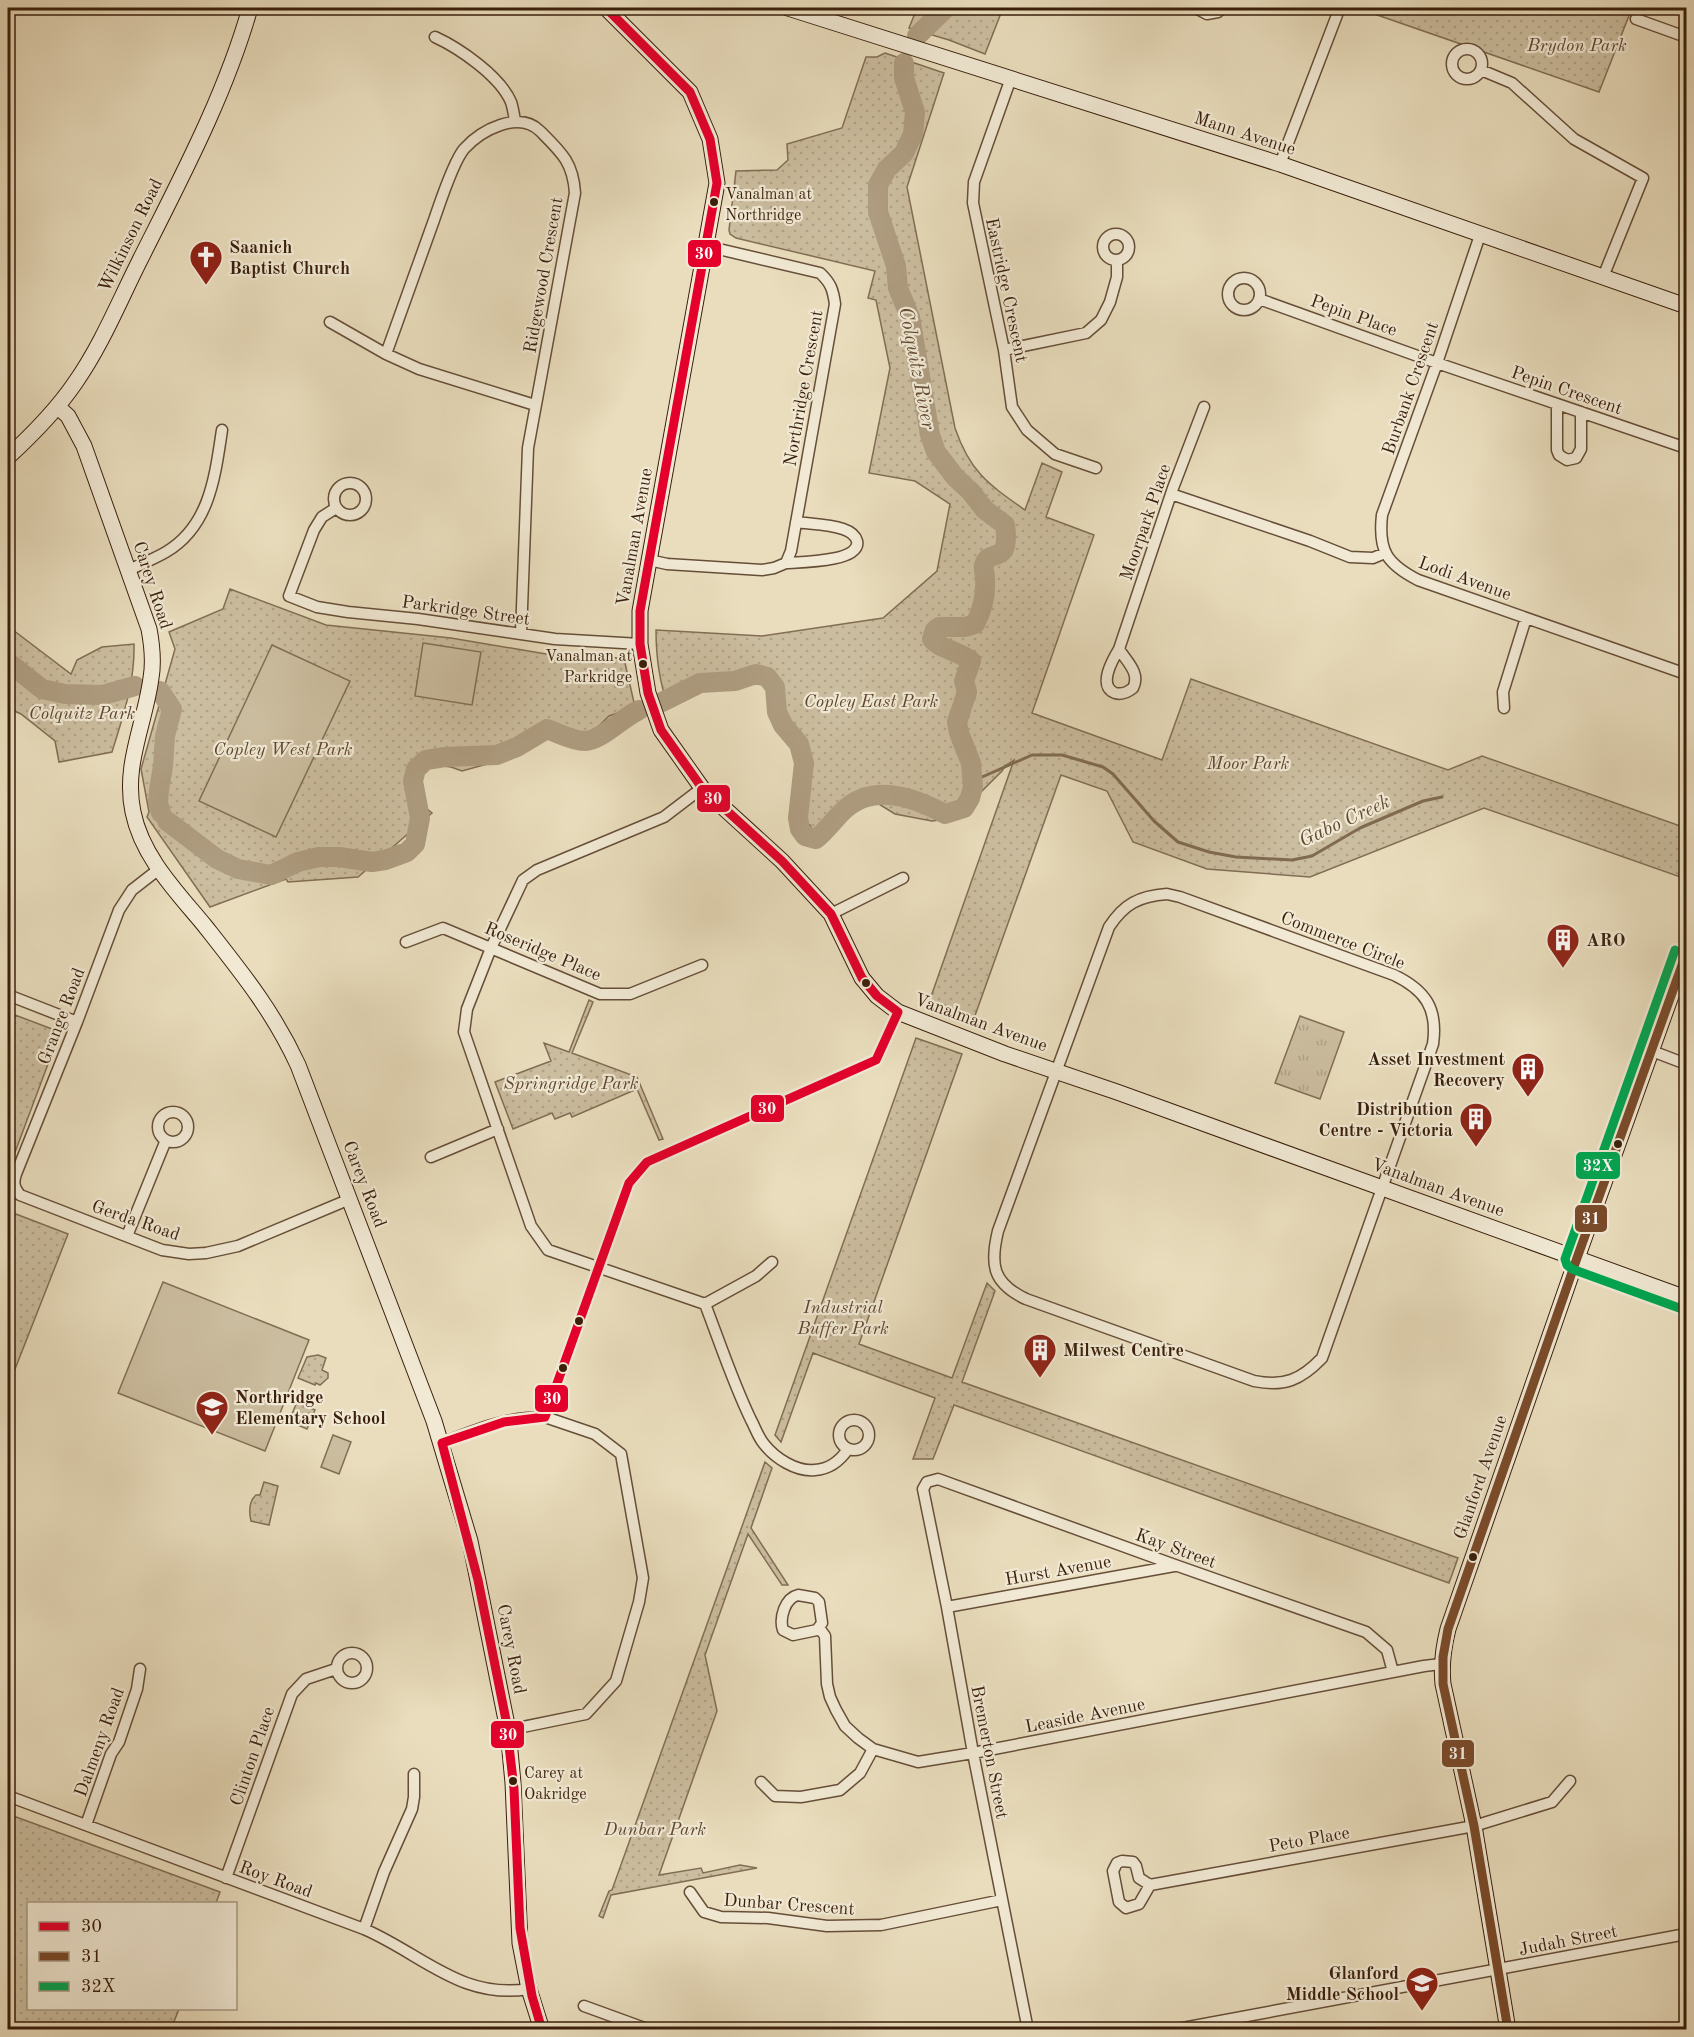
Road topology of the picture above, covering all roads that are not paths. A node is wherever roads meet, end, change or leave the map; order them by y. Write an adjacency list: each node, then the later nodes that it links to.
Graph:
1 (250, 8): 26 (street, Wilkinson Road)
2 (606, 8): 15 (street, Vanalman Avenue)
3 (788, 8): 11 (street, Mann Avenue)
4 (1196, 8): 5 (street)
5 (1222, 8)
6 (1337, 8): 13 (street)
7 (1636, 19): 9 (street)
8 (435, 37): 12 (street)
9 (1686, 37)
10 (1481, 70): 17 (street)
11 (1011, 78): 13 (street, Mann Avenue); 21 (street, Eastridge Crescent)
12 (515, 121): 22 (street); 25 (street, Ridgewood Crescent)
13 (1280, 164): 14 (street, Mann Avenue)
14 (1480, 235): 17 (street, Mann Avenue); 23 (street, Burbank Crescent)
15 (706, 246): 35 (street, Northridge Crescent); 37 (street, Vanalman Avenue)
16 (1117, 260): 21 (street)
17 (1603, 277): 19 (street, Mann Avenue)
18 (1259, 299): 23 (street, Pepin Place)
19 (1686, 306)
20 (330, 322): 22 (street)
21 (1004, 350): 32 (street, Eastridge Crescent)
22 (386, 354): 25 (street)
23 (1437, 363): 24 (street, Pepin Crescent); 36 (street, Burbank Crescent)
24 (1557, 404): 28 (street, Pepin Crescent); 28 (street)
25 (536, 405): 41 (street, Ridgewood Crescent)
26 (58, 406): 31 (street, Wilkinson Road); 39 (street, Carey Road)
27 (1204, 407): 33 (street, Moorpark Place)
28 (1581, 412): 30 (street, Pepin Crescent)
29 (222, 430): 39 (street)
30 (1686, 448)
31 (8, 457)
32 (1096, 468)
33 (1171, 494): 36 (street); 43 (street, Moorpark Place)
34 (336, 508): 41 (street, Parkridge Street)
35 (796, 522): 38 (street, Northridge Crescent); 38 (street)
36 (1385, 553): 40 (street, Lodi Avenue)
37 (649, 560): 38 (street); 42 (street, Vanalman Avenue)
38 (786, 562)
39 (129, 570): 47 (street, Carey Road)
40 (1526, 618): 44 (street, Lodi Avenue); 45 (street)
41 (521, 634): 42 (street, Parkridge Street)
42 (640, 644): 46 (street, Vanalman Avenue)
43 (1119, 649)
44 (1686, 674)
45 (1504, 708)
46 (702, 788): 49 (street, Vanalman Avenue); 51 (street)
47 (159, 869): 56 (street, Grange Road); 65 (street, Carey Road)
48 (903, 878): 49 (street)
49 (831, 914): 55 (street, Vanalman Avenue)
50 (406, 942): 51 (street, Roseridge Place)
51 (491, 948): 53 (street, Roseridge Place); 60 (street)
52 (1686, 954): 57 (street, Glanford Avenue)
53 (702, 966)
54 (8, 995): 56 (street)
55 (898, 1012): 59 (street, Vanalman Avenue); 69 (street)
56 (77, 1022): 64 (street, Grange Road)
57 (1652, 1051): 58 (street); 67 (street, Glanford Avenue)
58 (1686, 1064)
59 (1057, 1071): 63 (street, Vanalman Avenue); 63 (street, Commerce Circle); 63 (street, Commerce Circle)
60 (498, 1129): 62 (street); 69 (street)
61 (166, 1140): 66 (street)
62 (431, 1157)
63 (1382, 1188): 67 (street, Vanalman Avenue)
64 (15, 1189): 66 (street, Gerda Road)
65 (350, 1199): 66 (street, Gerda Road); 73 (street, Carey Road)
66 (127, 1236)
67 (1576, 1258): 70 (street, Vanalman Avenue); 79 (street, Glanford Avenue)
68 (772, 1262): 71 (street)
69 (598, 1268): 71 (street); 72 (street)
70 (1686, 1298)
71 (705, 1304): 74 (street)
72 (545, 1417): 73 (street); 83 (street)
73 (442, 1443): 83 (street, Carey Road)
74 (848, 1449)
75 (927, 1482): 76 (street, Kay Street); 77 (street, Bremerton Street)
76 (1175, 1565): 77 (street, Hurst Avenue); 82 (street, Kay Street)
77 (947, 1606): 85 (street, Bremerton Street)
78 (820, 1629): 78 (street, Leaside Avenue); 84 (street, Leaside Avenue)
79 (1441, 1664): 82 (street, Leaside Avenue); 91 (street, Glanford Avenue)
80 (140, 1669): 90 (street, Dalmeny Road)
81 (336, 1669): 92 (street, Clinton Place)
82 (1393, 1672): 85 (street, Leaside Avenue)
83 (508, 1730): 99 (street, Carey Road)
84 (873, 1749): 85 (street, Leaside Avenue); 88 (street)
85 (973, 1753): 95 (street, Bremerton Street)
86 (414, 1774): 96 (street)
87 (1570, 1781): 91 (street, Peto Place)
88 (761, 1782)
89 (8, 1796): 90 (street, Roy Road)
90 (86, 1825): 92 (street, Roy Road)
91 (1474, 1826): 93 (street, Peto Place); 98 (street, Glanford Avenue)
92 (226, 1878): 96 (street, Roy Road)
93 (1150, 1885): 93 (street)
94 (690, 1892): 95 (street, Dunbar Crescent)
95 (1002, 1900): 103 (street, Bremerton Street)
96 (364, 1929): 99 (street, Roy Road)
97 (1686, 1934): 98 (street, Judah Street)
98 (1497, 1970): 104 (street, Judah Street); 105 (street, Glanford Avenue)
99 (529, 1989): 101 (street, Carey Road)
100 (584, 2006): 102 (street)
101 (542, 2030)
102 (650, 2030)
103 (1028, 2030)
104 (1172, 2030)
105 (1508, 2030)

